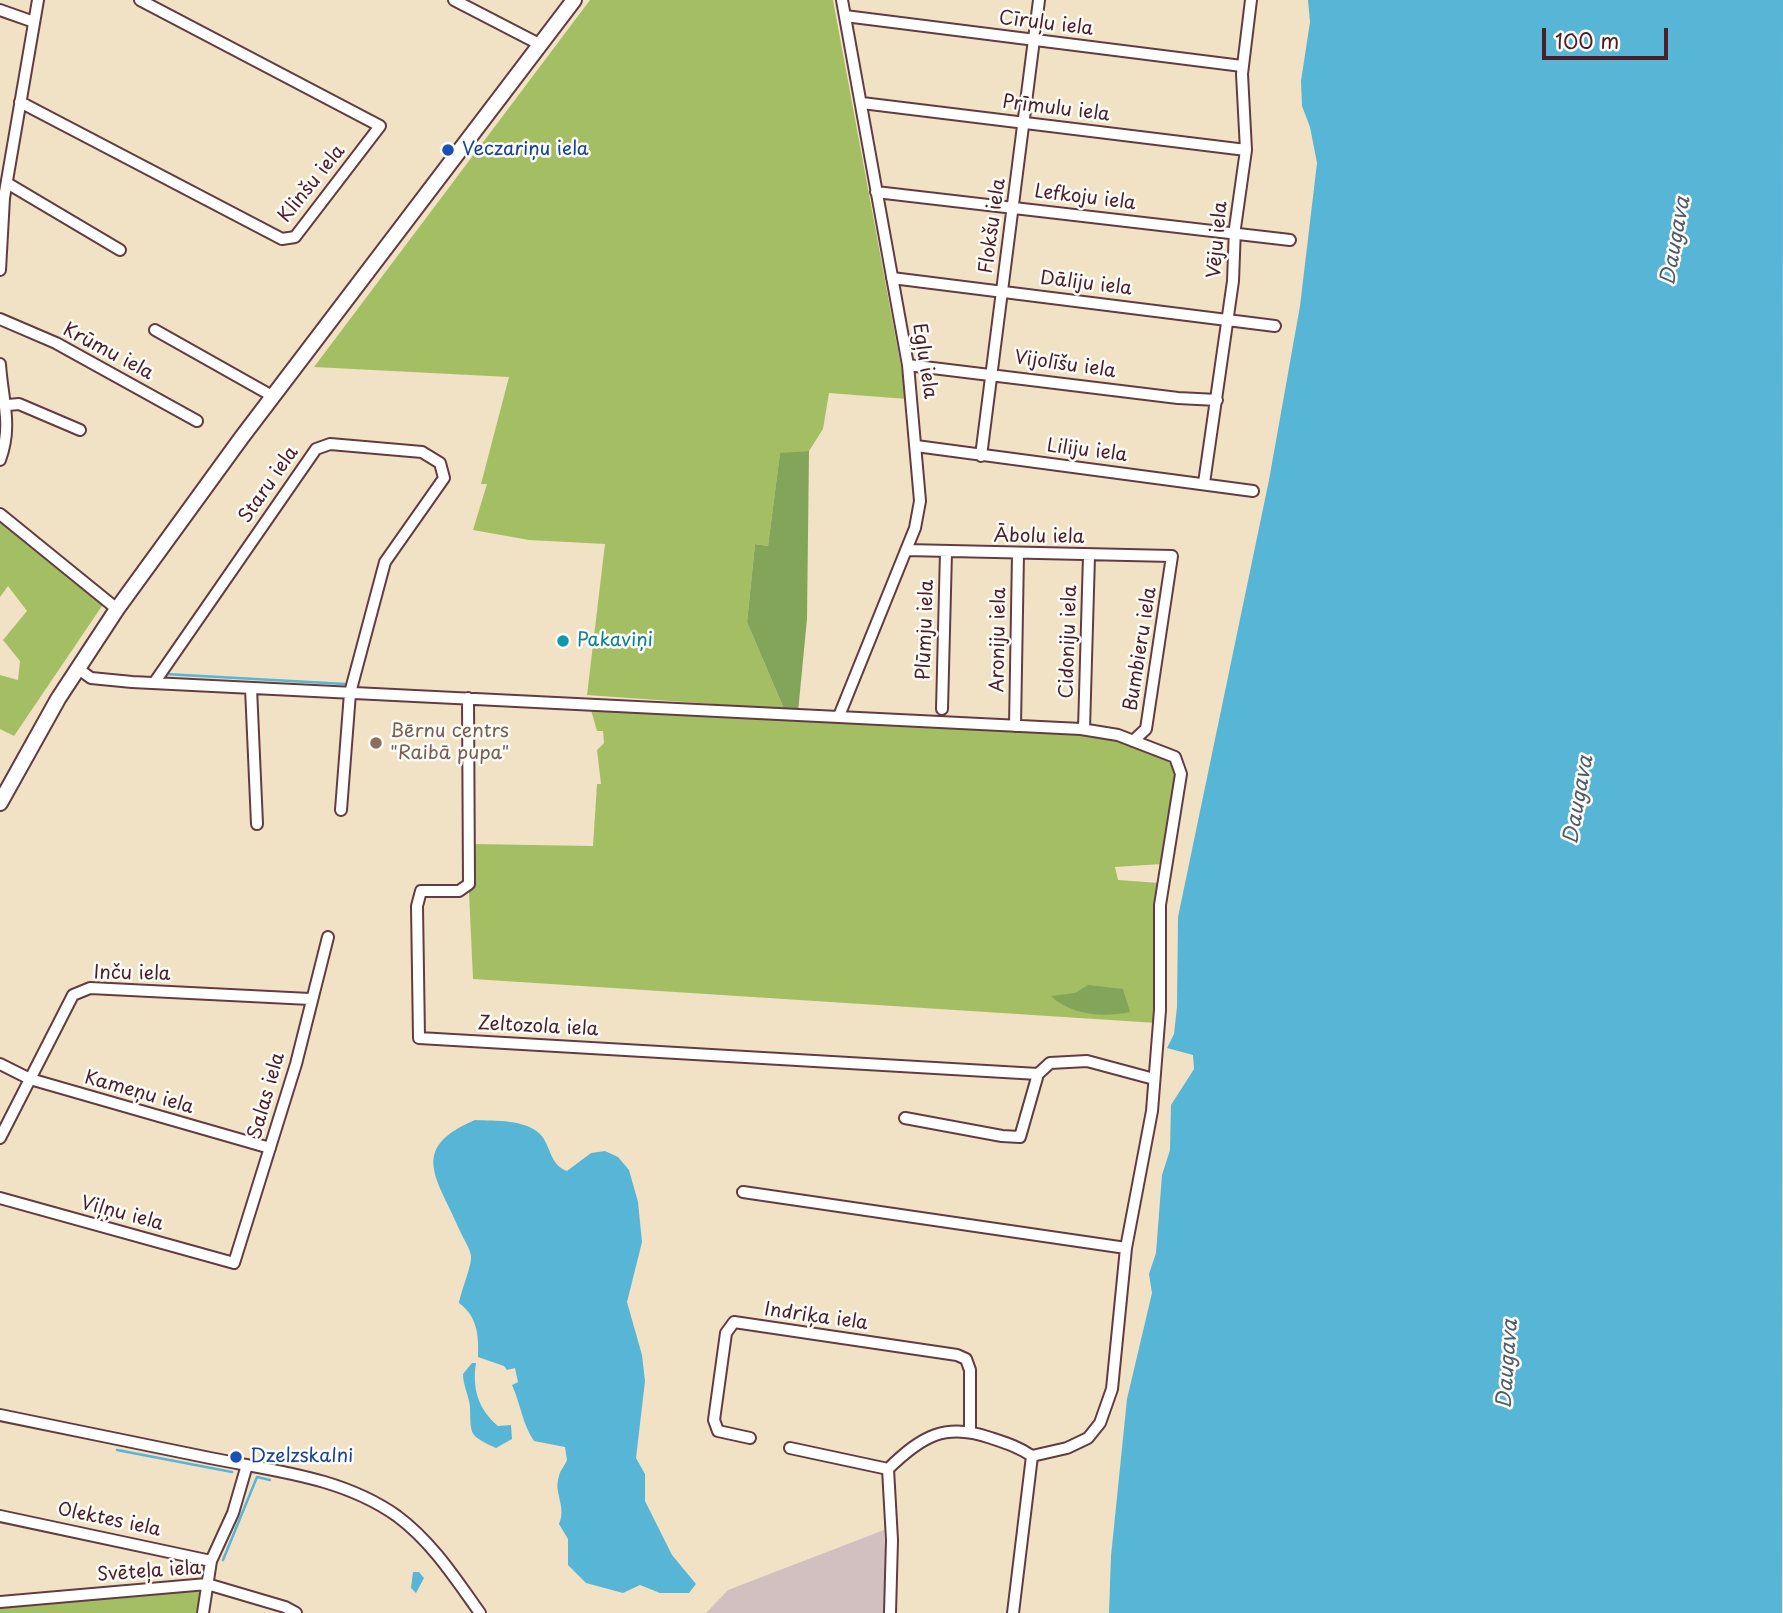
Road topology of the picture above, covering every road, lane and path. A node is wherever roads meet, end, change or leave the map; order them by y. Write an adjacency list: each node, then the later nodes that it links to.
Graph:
1 (38, 0): 10 (street)
2 (140, 0): 14 (street, Klinšu iela)
3 (454, 0): 12 (street)
4 (574, 0): 12 (main road)
5 (842, 0): 9 (street, Egļu iela)
6 (1039, 0): 11 (street, Flokšu iela)
7 (1251, 0): 13 (street, Vēju iela)
8 (0, 10): 10 (street)
9 (845, 16): 11 (street, Cīruļu iela); 15 (street, Egļu iela)
10 (34, 22): 14 (street)
11 (1034, 41): 13 (street, Cīruļu iela); 16 (street, Flokšu iela)
12 (541, 45): 34 (main road)
13 (1242, 66): 17 (street, Vēju iela)
14 (20, 102): 18 (street)
15 (862, 103): 16 (street, Prīmulu iela); 19 (street, Egļu iela)
16 (1023, 123): 17 (street, Prīmulu iela); 20 (street, Flokšu iela)
17 (1246, 150): 21 (street, Vēju iela)
18 (7, 183): 23 (street); 24 (street)
19 (876, 192): 20 (street, Lefkoju iela); 25 (street, Egļu iela)
20 (1013, 207): 21 (street, Lefkoju iela); 26 (street, Flokšu iela)
21 (1235, 233): 22 (street, Lefkoju iela); 28 (street, Vēju iela)
22 (1290, 240)
23 (120, 250)
24 (0, 271)
25 (892, 278): 26 (street, Dāliju iela); 32 (street, Egļu iela)
26 (1002, 292): 28 (street, Dāliju iela); 33 (street, Flokšu iela)
27 (0, 319): 37 (street, Krūmu iela)
28 (1228, 319): 29 (street, Dāliju iela); 35 (street, Vēju iela)
29 (1275, 326)
30 (155, 330): 34 (street)
31 (0, 364): 36 (street)
32 (908, 365): 33 (street, Vijolīšu iela); 39 (street, Egļu iela)
33 (991, 373): 35 (street, Vijolīšu iela); 40 (street, Flokšu iela)
34 (274, 397): 50 (main road)
35 (1217, 400): 42 (street, Vēju iela)
36 (8, 405): 38 (street); 41 (street)
37 (197, 421)
38 (80, 430)
39 (916, 446): 40 (street, Liliju iela); 45 (street, Egļu iela)
40 (981, 456): 42 (street, Liliju iela)
41 (0, 460)
42 (1204, 483): 43 (street, Liliju iela)
43 (1253, 491)
44 (0, 514): 50 (street)
45 (906, 550): 46 (street, Ābolu iela); 57 (street, Egļu iela)
46 (946, 552): 47 (street, Ābolu iela); 56 (street, Plūmju iela)
47 (1018, 554): 48 (street, Ābolu iela); 58 (street, Aroniju iela)
48 (1089, 556): 49 (street, Ābolu iela); 59 (street, Cidoniju iela)
49 (1172, 556): 60 (street, Bumbieru iela)
50 (117, 609): 51 (main road)
51 (77, 668): 52 (street); 61 (main road)
52 (154, 683): 53 (street); 54 (street, Staru iela)
53 (251, 688): 54 (street); 63 (street)
54 (350, 693): 55 (street); 62 (street)
55 (468, 698): 57 (street); 67 (street, Zeltozola iela)
56 (942, 709)
57 (839, 716): 58 (street)
58 (1015, 726): 59 (street)
59 (1084, 729): 60 (street)
60 (1133, 741): 69 (street)
61 (0, 803)
62 (341, 810)
63 (257, 824)
64 (328, 937): 65 (street, Salas iela)
65 (310, 999): 68 (street, Inču iela); 72 (street, Salas iela)
66 (0, 1064): 68 (street, Kameņu iela)
67 (1038, 1074): 69 (street); 70 (street)
68 (30, 1079): 71 (street, Inču iela); 72 (street, Kameņu iela)
69 (1154, 1079): 75 (street)
70 (905, 1118)
71 (0, 1138)
72 (270, 1148): 76 (street, Salas iela)
73 (743, 1192): 75 (street)
74 (0, 1198): 76 (street, Viļņu iela)
75 (1126, 1248): 81 (street)
76 (234, 1263)
77 (0, 1415): 82 (street)
78 (970, 1431): 79 (street, Indriķa iela); 81 (street); 83 (street)
79 (750, 1438)
80 (790, 1448): 83 (street)
81 (1032, 1456): 92 (street)
82 (247, 1465): 85 (street); 90 (street)
83 (888, 1468): 91 (street)
84 (0, 1516): 85 (street, Olektes iela)
85 (211, 1561): 86 (street)
86 (207, 1584): 87 (street, Svēteļa iela); 88 (street); 89 (street, Svēteļa iela)
87 (0, 1602)
88 (203, 1613)
89 (296, 1613)
90 (480, 1613)
91 (890, 1613)
92 (1013, 1613)

